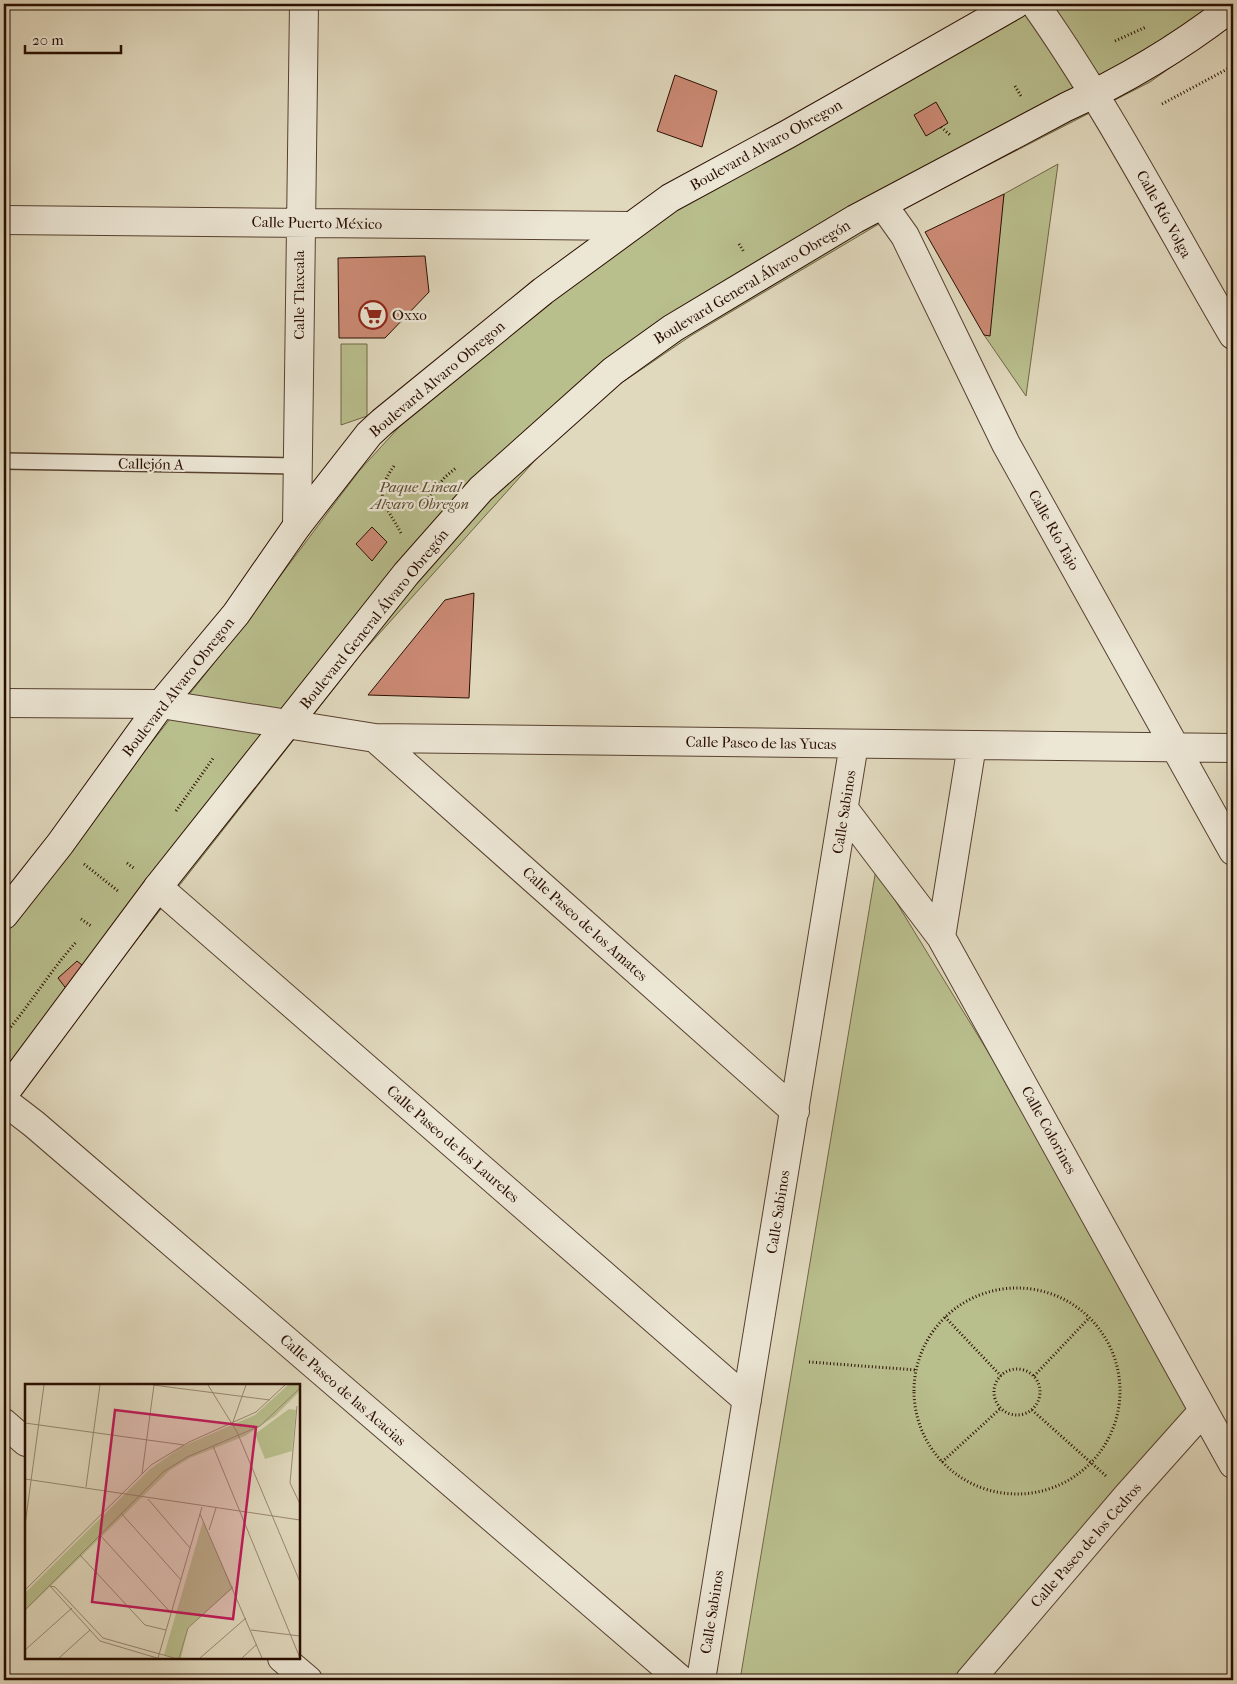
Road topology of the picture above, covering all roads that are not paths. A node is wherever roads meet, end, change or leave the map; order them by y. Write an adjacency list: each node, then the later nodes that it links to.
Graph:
1 (304, 4): 8 (street, Calle Tlaxcala)
2 (1016, 4): 9 (street, Boulevard Alvaro Obregon)
3 (1035, 4): 5 (street, Calle Río Volga)
4 (1233, 6): 5 (street, Boulevard General Álvaro Obregón)
5 (1095, 94): 6 (street, Boulevard General Álvaro Obregón); 10 (street, Calle Río Volga)
6 (883, 205): 16 (street, Boulevard General Álvaro Obregón); 20 (street, Calle Río Tajo)
7 (4, 220): 8 (street, Calle Puerto México)
8 (300, 223): 9 (street, Calle Puerto México); 12 (street, Calle Tlaxcala)
9 (631, 226): 13 (street, Boulevard Alvaro Obregon)
10 (1233, 335)
11 (4, 461): 12 (lane, Callejón A)
12 (298, 466): 13 (street, Calle Tlaxcala)
13 (297, 526): 15 (street, Boulevard Alvaro Obregon)
14 (4, 703): 15 (street, Calle Paseo de las Yucas)
15 (161, 704): 16 (street, Calle Paseo de las Yucas); 25 (street, Boulevard Alvaro Obregon)
16 (290, 724): 17 (street, Calle Paseo de las Yucas); 24 (street)
17 (375, 738): 18 (street, Calle Paseo de las Yucas); 29 (street, Calle Paseo de los Amates)
18 (854, 744): 19 (street, Calle Paseo de las Yucas); 22 (street, Calle Sabinos)
19 (972, 745): 20 (street, Calle Paseo de las Yucas); 26 (street)
20 (1174, 748): 21 (street, Calle Paseo de las Yucas); 23 (street, Calle Río Tajo)
21 (1233, 748)
22 (844, 809): 26 (street, Calle Colorines); 29 (street, Calle Sabinos)
23 (1233, 851)
24 (158, 888): 27 (street); 30 (street, Calle Paseo de los Laureles)
25 (4, 915)
26 (941, 937): 31 (street, Calle Colorines)
27 (4, 1094)
28 (4, 1101): 37 (street, Calle Paseo de las Acacias)
29 (795, 1110): 30 (street, Calle Sabinos)
30 (747, 1400): 38 (street, Calle Sabinos)
31 (1203, 1411): 34 (street, Calle Colorines); 39 (street, Calle Paseo de los Cedros)
32 (4, 1423): 33 (street)
33 (25, 1441)
34 (1233, 1464)
35 (283, 1659): 36 (street)
36 (308, 1680)
37 (681, 1680)
38 (701, 1680)
39 (970, 1680)

